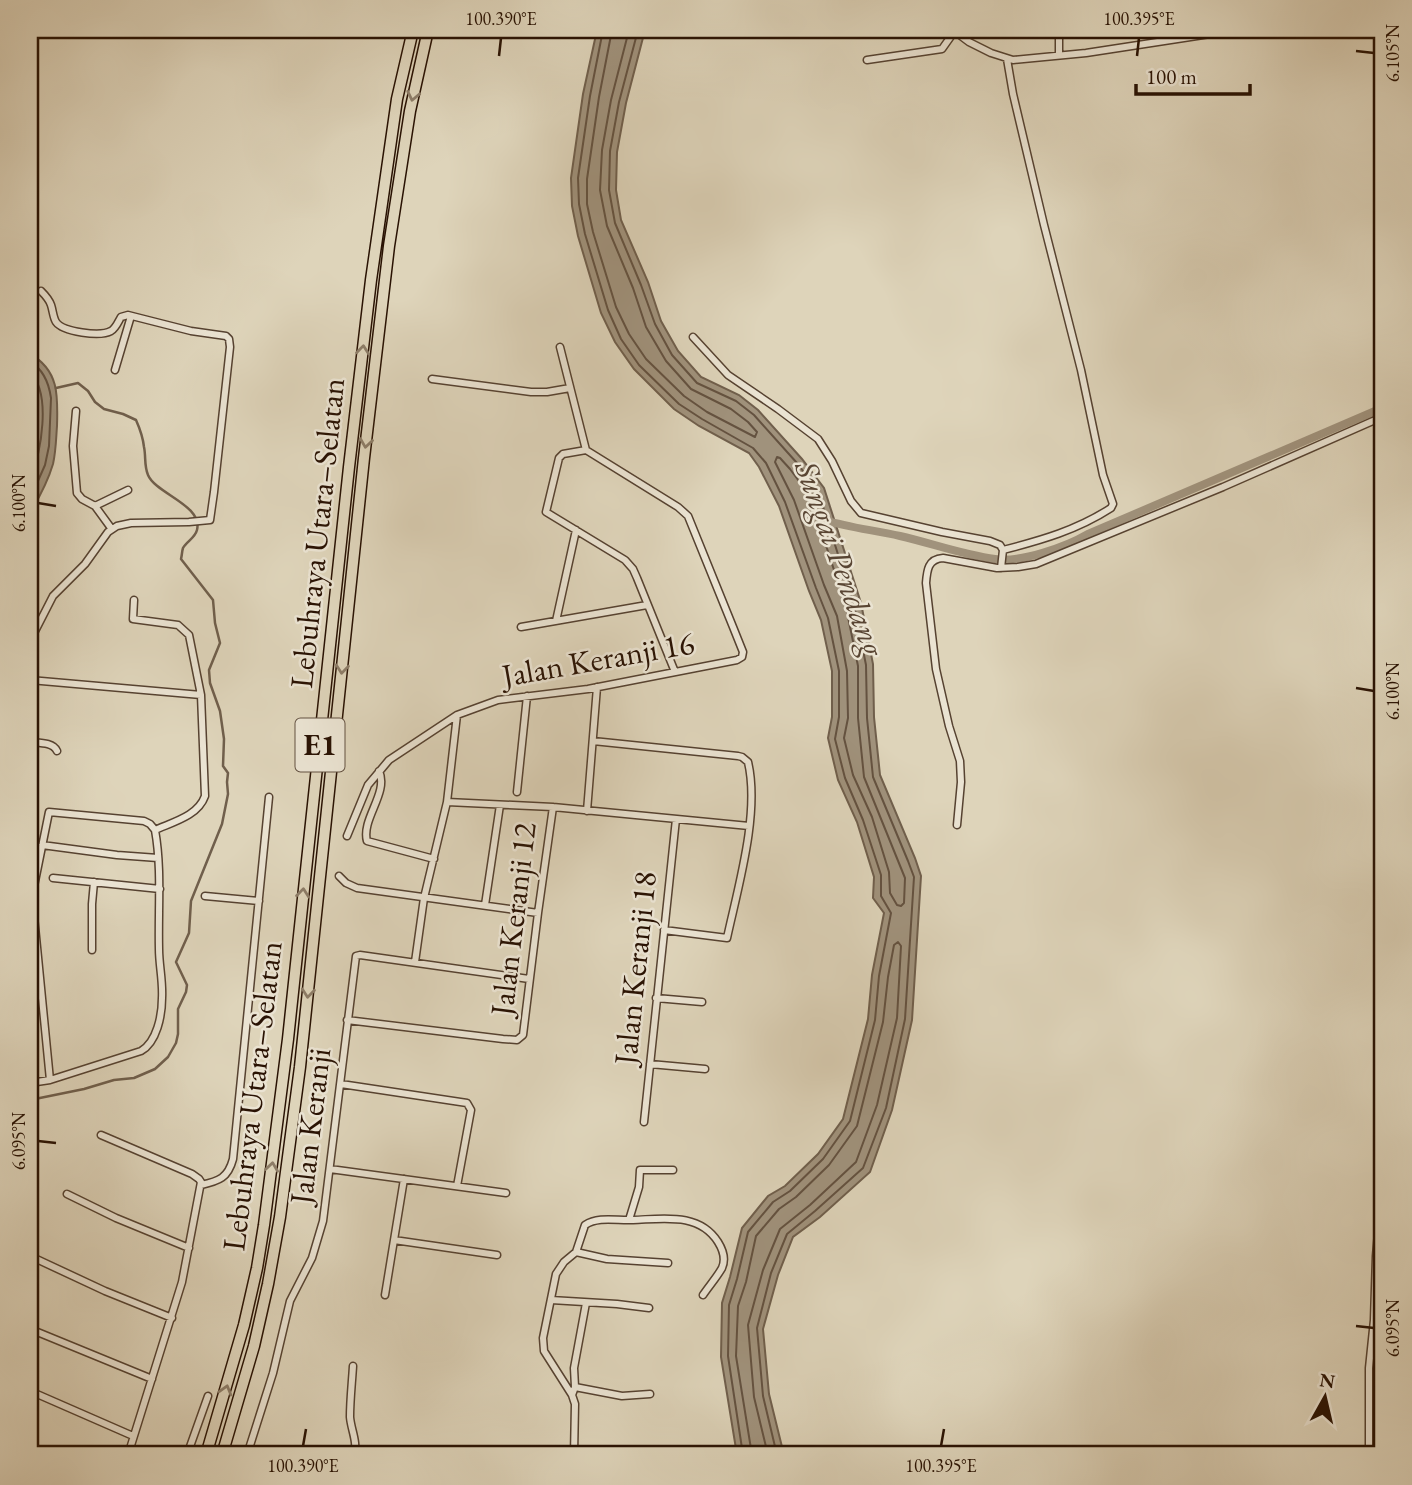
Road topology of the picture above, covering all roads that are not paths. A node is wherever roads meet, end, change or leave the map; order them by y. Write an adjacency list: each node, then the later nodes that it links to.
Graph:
1 (413, 30): 113 (highway, Lebuhraya Utara–Selatan / E1, one-way to 1)
2 (428, 30): 114 (highway, Lebuhraya Utara–Selatan / E1, one-way to 114)
3 (1059, 30): 6 (street)
4 (1236, 30): 6 (street)
5 (954, 31): 7 (street); 8 (street)
6 (1059, 55): 7 (street)
7 (1007, 59): 23 (street)
8 (867, 60)
9 (41, 291): 10 (street)
10 (131, 316): 13 (street); 21 (street)
11 (692, 337): 23 (street)
12 (560, 347): 15 (street)
13 (115, 370)
14 (432, 379): 15 (street)
15 (570, 388): 18 (street)
16 (76, 411): 20 (street)
17 (1382, 417): 24 (street)
18 (586, 450): 22 (street); 30 (street, Jalan Keranji 16)
19 (128, 490): 20 (street)
20 (95, 506): 21 (street)
21 (111, 528): 29 (street)
22 (576, 530): 26 (street); 27 (street)
23 (1003, 551): 24 (street)
24 (1001, 565): 47 (street)
25 (134, 600): 33 (street)
26 (647, 605): 27 (street); 30 (street)
27 (556, 621): 28 (street)
28 (521, 627)
29 (30, 641)
30 (675, 672): 32 (street, Jalan Keranji 16)
31 (30, 680): 33 (street)
32 (597, 687): 34 (street, Jalan Keranji 16); 36 (street)
33 (201, 695): 49 (street)
34 (527, 696): 35 (street, Jalan Keranji 16); 40 (street)
35 (457, 715): 39 (street, Jalan Keranji 16); 42 (street)
36 (593, 741): 45 (street); 48 (street)
37 (30, 742): 38 (street)
38 (57, 751)
39 (379, 771): 50 (street, Jalan Keranji 16); 54 (street)
40 (517, 792)
41 (269, 797): 61 (street)
42 (447, 802): 43 (street); 54 (street)
43 (500, 805): 44 (street); 62 (street)
44 (553, 807): 45 (street); 64 (street, Jalan Keranji 12)
45 (587, 810): 46 (street)
46 (676, 819): 48 (street); 65 (street, Jalan Keranji 18)
47 (957, 825)
48 (748, 826): 65 (street)
49 (155, 830): 51 (street); 53 (street)
50 (346, 836)
51 (42, 848): 52 (street); 53 (street); 63 (street)
52 (30, 850)
53 (158, 858): 58 (street)
54 (434, 859): 60 (street)
55 (339, 876): 60 (street)
56 (53, 878): 57 (street)
57 (94, 882): 58 (street); 66 (street)
58 (160, 889): 76 (street)
59 (205, 896): 61 (street)
60 (424, 898): 62 (street); 67 (street)
61 (259, 901): 85 (street)
62 (485, 905): 64 (street)
63 (31, 907): 68 (street)
64 (538, 913): 70 (street, Jalan Keranji 12)
65 (664, 930): 71 (street, Jalan Keranji 18)
66 (92, 950)
67 (415, 962): 70 (street); 73 (street, Jalan Keranji)
68 (39, 966): 69 (street); 76 (street)
69 (30, 967)
70 (530, 979): 73 (street, Jalan Keranji 12)
71 (656, 998): 72 (street); 74 (street, Jalan Keranji 18)
72 (702, 1002)
73 (347, 1020): 78 (street, Jalan Keranji)
74 (650, 1064): 75 (street); 79 (street, Jalan Keranji 18)
75 (705, 1069)
76 (50, 1080): 77 (street)
77 (30, 1083)
78 (341, 1084): 82 (street, Jalan Keranji); 86 (street)
79 (644, 1122)
80 (101, 1135): 85 (street)
81 (1382, 1164): 118 (street)
82 (330, 1169): 84 (street); 115 (street, Jalan Keranji)
83 (673, 1170): 89 (street)
84 (404, 1179): 86 (street); 90 (street)
85 (201, 1185): 91 (street)
86 (457, 1186): 87 (street)
87 (506, 1193)
88 (67, 1194): 91 (street)
89 (629, 1220): 92 (street); 97 (street)
90 (394, 1240): 93 (street); 96 (street)
91 (189, 1248): 101 (street)
92 (576, 1252): 95 (street); 98 (street)
93 (497, 1255)
94 (30, 1256): 101 (street)
95 (668, 1263)
96 (385, 1295)
97 (703, 1295)
98 (551, 1300): 99 (street); 109 (street)
99 (586, 1303): 100 (street); 105 (street)
100 (649, 1308)
101 (172, 1318): 104 (street)
102 (30, 1329): 104 (street)
103 (353, 1366): 116 (street)
104 (152, 1380): 110 (street)
105 (575, 1387): 107 (street); 109 (street)
106 (30, 1391): 110 (street)
107 (650, 1394)
108 (208, 1395): 112 (street)
109 (572, 1395): 117 (street)
110 (133, 1436): 111 (street)
111 (128, 1455)
112 (187, 1455)
113 (206, 1455)
114 (222, 1455)
115 (247, 1455)
116 (354, 1455)
117 (574, 1455)
118 (1369, 1455)

